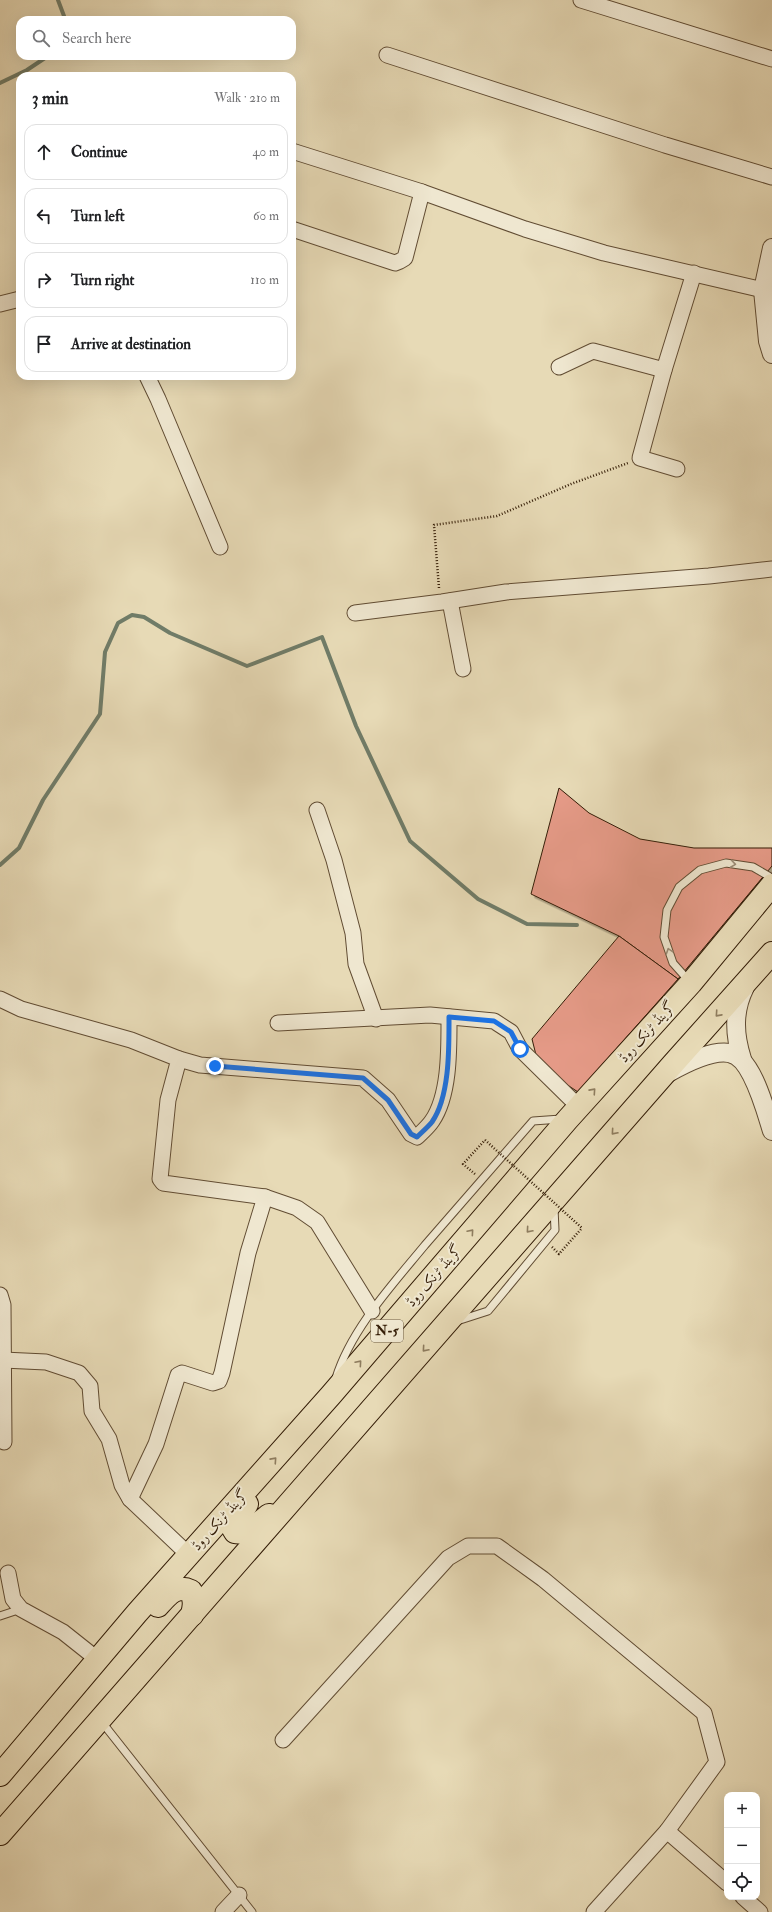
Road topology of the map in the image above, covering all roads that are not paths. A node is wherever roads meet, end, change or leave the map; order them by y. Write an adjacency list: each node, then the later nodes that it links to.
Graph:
1 (581, 0): 3 (street)
2 (387, 55): 5 (street)
3 (772, 59)
4 (296, 152): 6 (street)
5 (772, 177)
6 (422, 192): 7 (street); 9 (street)
7 (296, 231)
8 (772, 248): 10 (street)
9 (694, 273): 10 (street); 15 (street)
10 (763, 290): 13 (street)
11 (16, 300): 12 (street)
12 (0, 304)
13 (772, 354)
14 (559, 367): 15 (street)
15 (664, 370): 17 (street)
16 (149, 380): 18 (street)
17 (677, 469)
18 (220, 547)
19 (772, 569): 20 (street)
20 (446, 601): 21 (street); 22 (street)
21 (355, 613)
22 (463, 669)
23 (317, 810): 31 (street)
24 (772, 878): 28 (lane, one-way to 24)
25 (772, 885): 28 (highway, گرینڈ ٹرنک روڈ / N-5)
26 (772, 953): 27 (highway)
27 (749, 979): 34 (street); 35 (highway, one-way to 35)
28 (691, 983): 36 (highway, گرینڈ ٹرنک روڈ / N-5, one-way to 28)
29 (0, 999): 33 (street)
30 (449, 1017): 31 (street); 33 (street); 36 (street)
31 (376, 1019): 32 (street)
32 (278, 1024)
33 (179, 1059): 38 (street)
34 (742, 1059): 35 (street); 37 (street)
35 (663, 1075): 43 (highway, one-way to 43)
36 (574, 1113): 40 (lane); 42 (highway, گرینڈ ٹرنک روڈ / N-5, one-way to 36)
37 (772, 1131)
38 (265, 1196): 40 (street); 46 (street)
39 (0, 1295): 41 (street)
40 (372, 1311): 42 (lane)
41 (3, 1360): 44 (street); 46 (street)
42 (331, 1395): 45 (highway, گرینڈ ٹرنک روڈ / N-5, one-way to 42)
43 (358, 1426): 45 (highway); 50 (highway)
44 (4, 1442)
45 (257, 1479): 47 (highway, گرینڈ ٹرنک روڈ / N-5)
46 (130, 1499): 47 (street)
47 (189, 1554): 52 (highway, گرینڈ ٹرنک روڈ / N-5)
48 (8, 1573): 49 (street)
49 (21, 1609): 51 (lane); 52 (street)
50 (192, 1615): 53 (highway); 54 (highway)
51 (0, 1616)
52 (97, 1659): 54 (highway, گرینڈ ٹرنک روڈ / N-5)
53 (101, 1721): 58 (highway); 60 (lane)
54 (31, 1740): 56 (highway, گرینڈ ٹرنک روڈ / N-5)
55 (283, 1740): 57 (street)
56 (0, 1775)
57 (668, 1831): 59 (street); 64 (street)
58 (0, 1834)
59 (724, 1880)
60 (239, 1895): 62 (street); 63 (lane)
61 (746, 1900): 65 (street)
62 (223, 1912)
63 (252, 1912)
64 (594, 1912)
65 (760, 1912)

